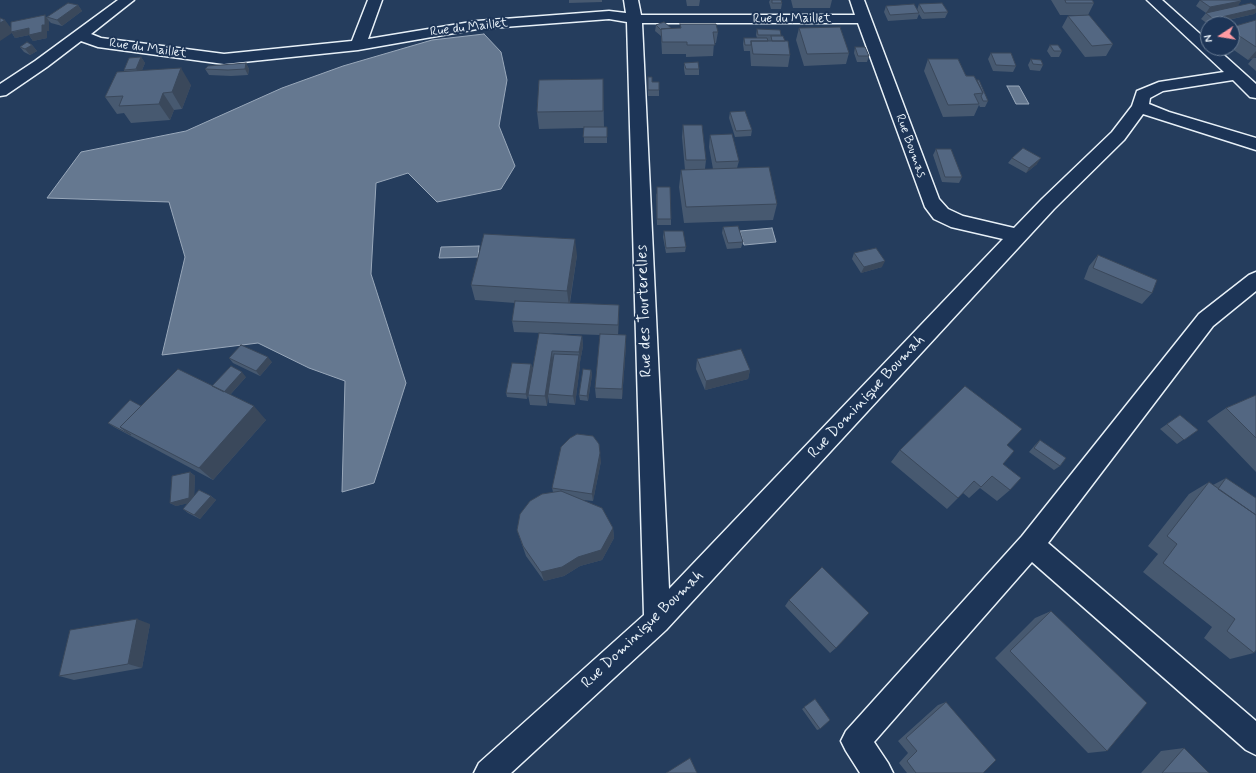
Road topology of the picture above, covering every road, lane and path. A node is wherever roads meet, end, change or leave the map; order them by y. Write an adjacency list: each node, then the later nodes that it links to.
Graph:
1 (127, 0): 7 (street)
2 (375, 0): 8 (street)
3 (857, 0): 6 (street, Rue Boumas)
4 (1154, 0): 9 (street)
5 (633, 9): 6 (street, Rue du Maillet); 8 (street, Rue du Maillet); 17 (street, Rue des Tourterelles)
6 (863, 19): 14 (street, Rue Boumas)
7 (79, 35): 8 (street, Rue du Maillet); 10 (street)
8 (358, 45)
9 (1236, 75): 11 (street); 12 (street, Rue Dominique Boumah)
10 (0, 91)
11 (1256, 93)
12 (1140, 107): 13 (street); 14 (street, Rue Dominique Boumah)
13 (1256, 144)
14 (1018, 236): 17 (street, Rue Dominique Boumah)
15 (1256, 280): 16 (street)
16 (1031, 545): 18 (street); 20 (street)
17 (657, 621): 19 (street, Rue Dominique Boumah)
18 (1255, 736)
19 (489, 773)
20 (878, 773)

